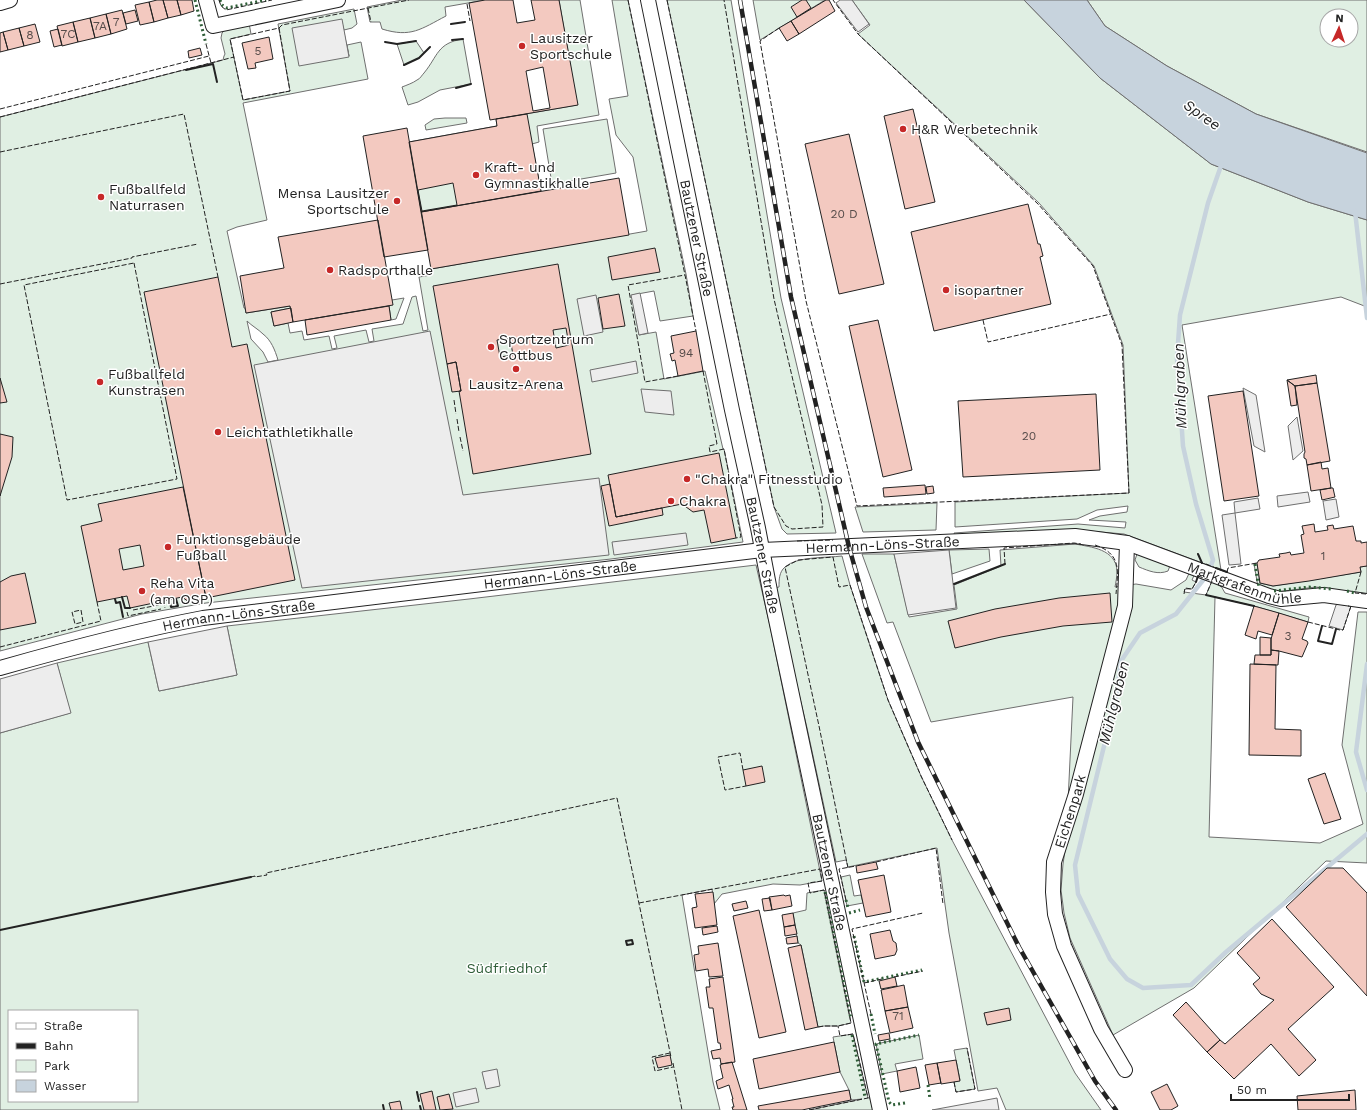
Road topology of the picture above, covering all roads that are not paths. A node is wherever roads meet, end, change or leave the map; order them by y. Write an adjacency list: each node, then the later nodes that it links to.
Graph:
1 (10, 0): 5 (street)
2 (206, 0): 3 (street)
3 (338, 0)
4 (648, 0): 7 (street, Bautzener Straße)
5 (0, 2)
6 (1127, 543): 7 (street, Hermann-Löns-Straße); 8 (street, Markgrafenmühle); 10 (street, Eichenpark)
7 (762, 550): 9 (street, Hermann-Löns-Straße); 11 (street, Bautzener Straße)
8 (1367, 601)
9 (0, 668)
10 (1125, 1070)
11 (880, 1110)

